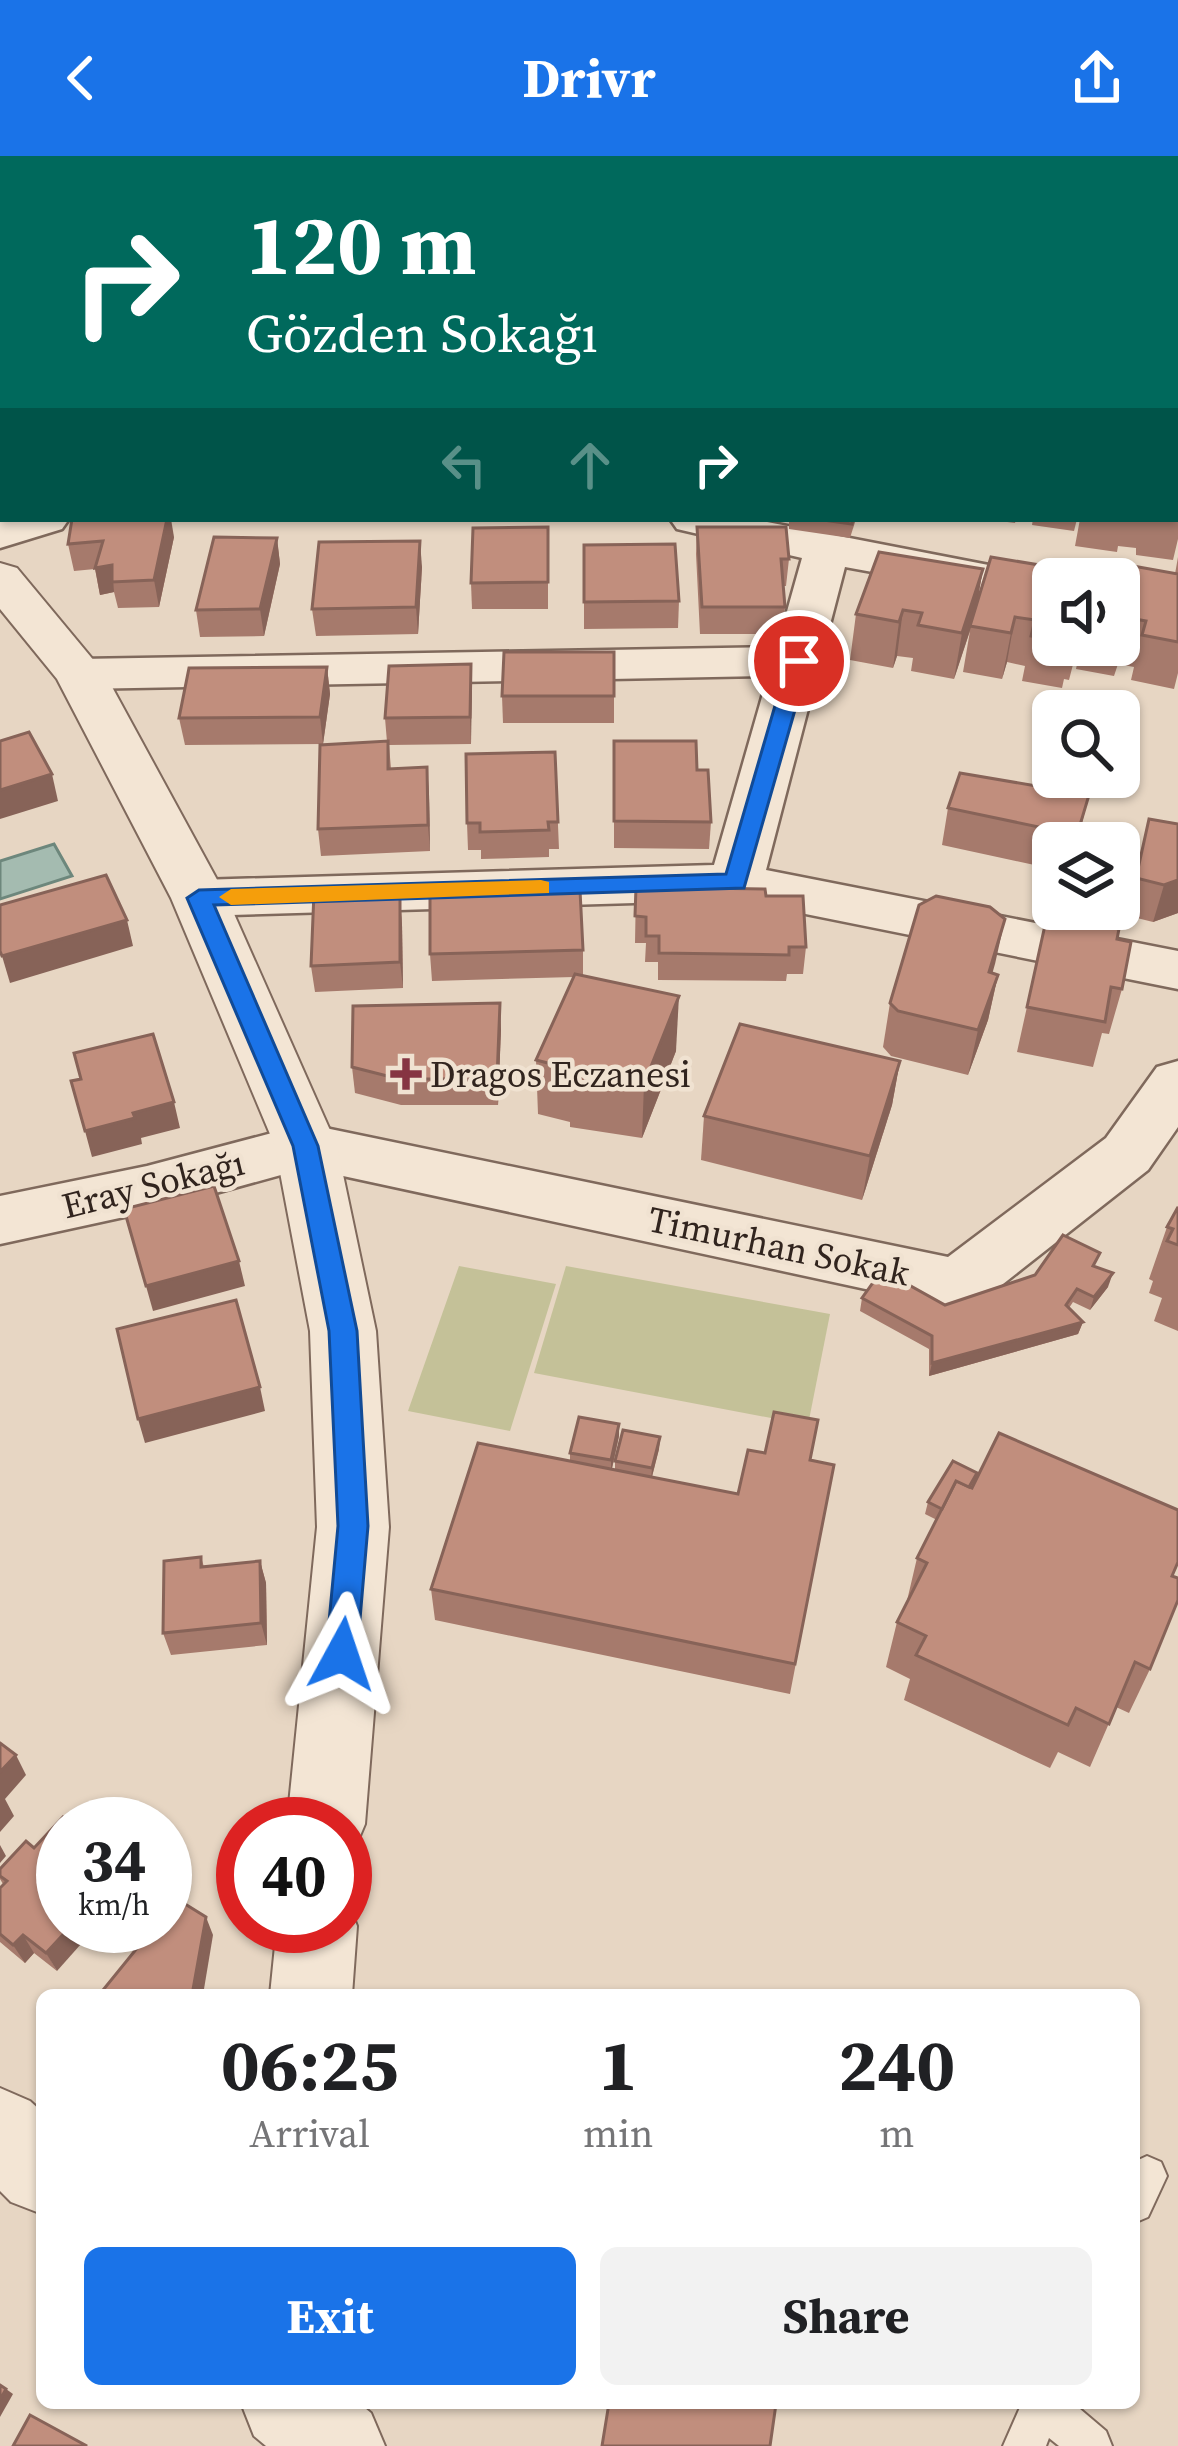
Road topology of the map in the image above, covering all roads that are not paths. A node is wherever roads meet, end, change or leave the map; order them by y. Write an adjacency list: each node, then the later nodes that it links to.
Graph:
1 (37, 522): 3 (street)
2 (742, 525): 4 (street)
3 (0, 534)
4 (827, 550): 6 (street); 7 (street)
5 (0, 578): 8 (street)
6 (1032, 586)
7 (799, 661): 8 (street); 9 (street)
8 (80, 674): 10 (street)
9 (736, 882): 10 (street); 11 (street)
10 (199, 898): 13 (street)
11 (1178, 970)
12 (1178, 1082): 13 (street, Timurhan Sokak)
13 (305, 1146): 14 (street, Eray Sokağı); 15 (street)
14 (0, 1220)
15 (328, 1797)
16 (315, 1953): 17 (street)
17 (312, 1989)
18 (0, 2132): 19 (street)
19 (36, 2165)
20 (273, 2409): 24 (street)
21 (294, 2409): 25 (street)
22 (1041, 2409): 26 (lane)
23 (1049, 2409): 27 (lane)
24 (264, 2446)
25 (338, 2446)
26 (1024, 2446)
27 (1091, 2446)

